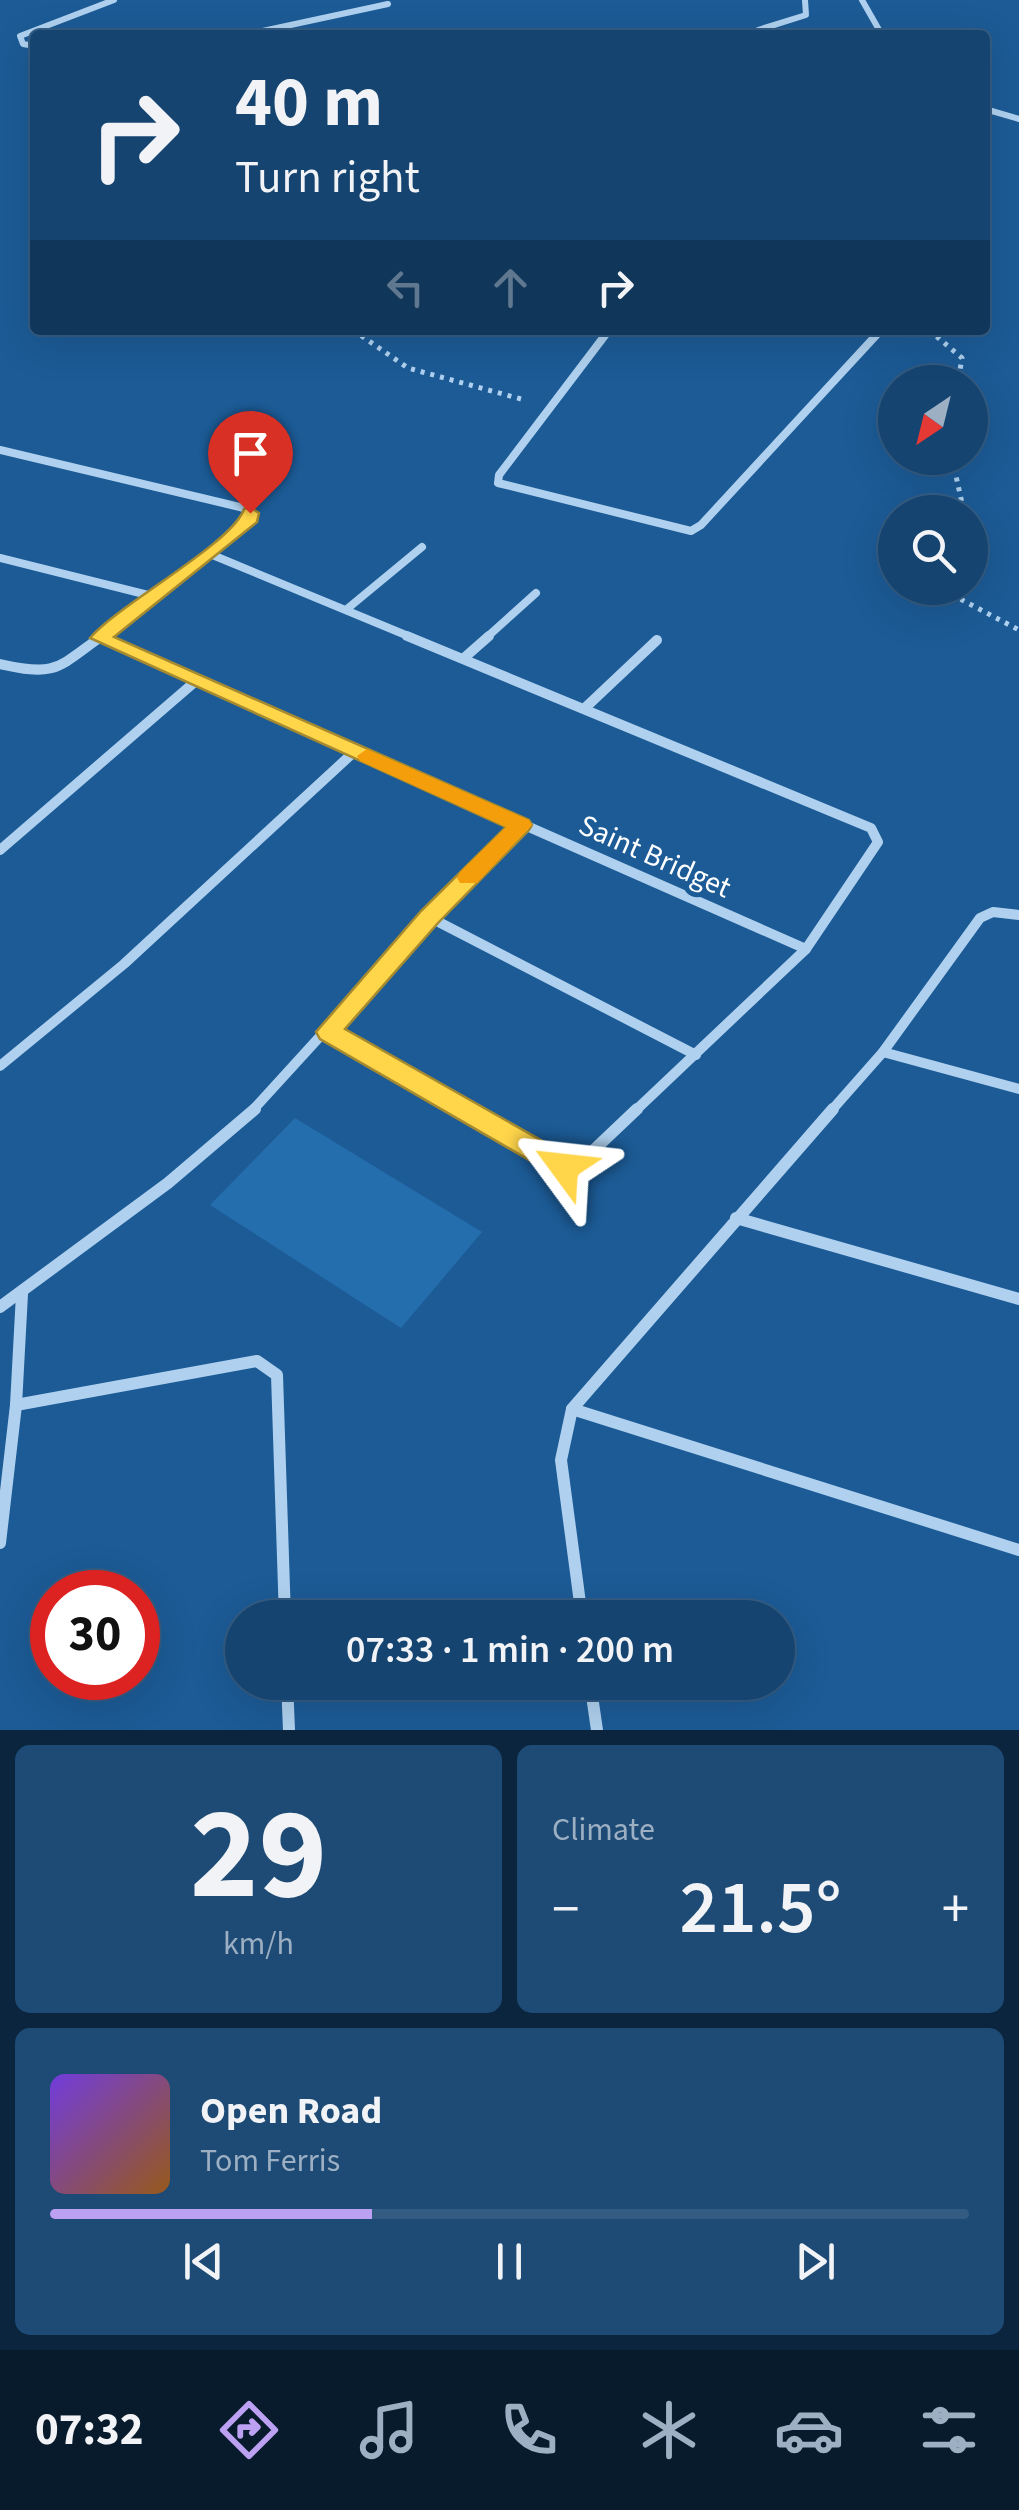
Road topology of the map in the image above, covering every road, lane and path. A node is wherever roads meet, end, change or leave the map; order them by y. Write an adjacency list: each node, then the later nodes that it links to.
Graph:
1 (114, 0): 5 (street)
2 (804, 0): 7 (street)
3 (862, 0): 8 (street)
4 (388, 4): 6 (street)
5 (36, 30)
6 (267, 30)
7 (758, 30)
8 (879, 30)
9 (30, 32): 10 (street)
10 (30, 45)
11 (990, 110): 12 (street)
12 (1019, 118)
13 (360, 335): 18 (path)
14 (605, 335): 15 (street)
15 (876, 335)
16 (935, 335): 17 (path)
17 (961, 365)
18 (521, 399)
19 (0, 450): 21 (street)
20 (422, 547): 26 (street)
21 (210, 554): 24 (street); 26 (street)
22 (0, 558): 24 (street)
23 (536, 593): 30 (street)
24 (156, 597): 28 (street)
25 (971, 605): 27 (path)
26 (347, 610): 30 (street)
27 (1019, 630)
28 (100, 638): 31 (street); 32 (street, Saint Bridget)
29 (657, 640): 33 (street)
30 (464, 658): 33 (street)
31 (0, 664)
32 (198, 680): 34 (street, Saint Bridget); 36 (street)
33 (586, 707): 39 (street)
34 (355, 751): 35 (street, Saint Bridget); 43 (street)
35 (521, 825): 38 (street); 39 (street, Saint Bridget)
36 (0, 850)
37 (1019, 915): 41 (street)
38 (429, 917): 40 (street); 42 (street)
39 (806, 949): 42 (street)
40 (329, 1032): 42 (street); 46 (street)
41 (883, 1052): 44 (street); 45 (street)
42 (696, 1055)
43 (0, 1066)
44 (1019, 1088)
45 (736, 1218): 47 (street); 50 (street)
46 (22, 1294): 48 (street); 49 (street)
47 (1019, 1299)
48 (0, 1307)
49 (16, 1405): 51 (street); 53 (street)
50 (572, 1409): 52 (street); 54 (street)
51 (0, 1544)
52 (1019, 1550)
53 (284, 1600)
54 (580, 1600)
55 (288, 1700): 57 (street)
56 (593, 1700): 58 (street)
57 (289, 1730)
58 (597, 1730)

